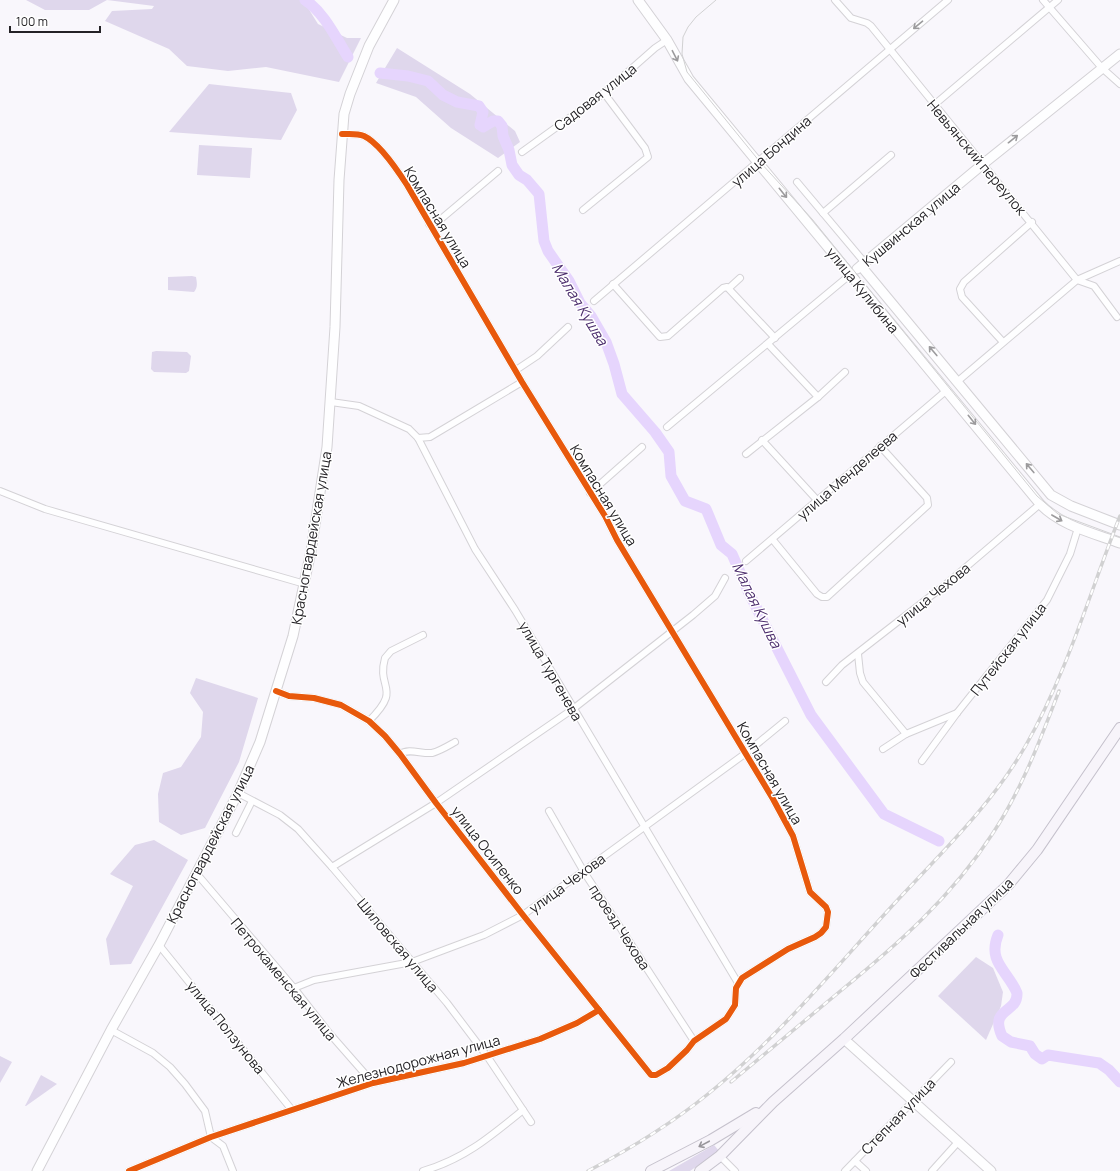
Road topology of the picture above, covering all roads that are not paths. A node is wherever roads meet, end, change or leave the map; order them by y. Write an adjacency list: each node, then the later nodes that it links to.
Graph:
1 (394, 0): 15 (main road, Красногвардейская улица)
2 (638, 0): 8 (main road, улица Кулибина)
3 (835, 0): 9 (street, Невьянский переулок)
4 (948, 0): 9 (street, улица Бондина, one-way to 9)
5 (1043, 0): 7 (street)
6 (1058, 0): 7 (street)
7 (1050, 8): 11 (street); 14 (street)
8 (667, 40): 13 (street, Садовая улица); 18 (main road, улица Кулибина, one-way to 18)
9 (889, 49): 14 (street, Невьянский переулок); 18 (street, улица Бондина)
10 (1120, 54): 11 (main road, Кушвинская улица)
11 (1102, 68): 12 (street); 19 (main road, Кушвинская улица, one-way to 11)
12 (1120, 84)
13 (604, 93): 16 (street, Садовая улица); 22 (street)
14 (934, 105): 19 (street, Невьянский переулок)
15 (342, 134): 25 (street, Компасная улица); 45 (main road, Красногвардейская улица)
16 (522, 152)
17 (891, 155): 23 (street)
18 (759, 163): 28 (main road, улица Кулибина, one-way to 28); 31 (street, улица Бондина)
19 (983, 164): 24 (street, Невьянский переулок); 27 (main road, Кушвинская улица)
20 (498, 170): 25 (street)
21 (797, 182): 23 (street)
22 (583, 210)
23 (823, 213): 27 (street)
24 (1032, 222): 30 (street, Невьянский переулок); 37 (street)
25 (429, 224): 39 (street, Компасная улица)
26 (1120, 261): 30 (street)
27 (863, 264): 28 (main road, Кушвинская улица); 41 (main road, улица Кулибина, one-way to 27)
28 (851, 274): 36 (street, Кушвинская улица); 43 (main road, улица Кулибина)
29 (740, 278): 32 (street)
30 (1077, 280): 34 (street, Невьянский переулок); 37 (street)
31 (613, 284): 32 (street); 33 (street, улица Бондина)
32 (729, 288): 36 (street)
33 (594, 301)
34 (1117, 316)
35 (568, 327): 39 (street)
36 (775, 338): 38 (street, Кушвинская улица)
37 (1003, 342): 41 (street)
38 (768, 344): 44 (street); 46 (street, Кушвинская улица)
39 (516, 370): 42 (street, Компасная улица)
40 (845, 372): 44 (street)
41 (958, 381): 56 (main road, улица Кулибина, one-way to 41)
42 (522, 382): 47 (street); 53 (street, Компасная улица)
43 (947, 390): 49 (street, улица Менделеева); 55 (main road, улица Кулибина, one-way to 55)
44 (818, 397): 48 (street)
45 (331, 402): 47 (street, улица Тургенева); 62 (main road, Красногвардейская улица)
46 (667, 427)
47 (418, 438): 68 (street, улица Тургенева)
48 (762, 440): 51 (street); 54 (street)
49 (880, 446): 54 (street, улица Менделеева); 58 (street)
50 (642, 447): 53 (street)
51 (746, 454)
52 (0, 491): 62 (street)
53 (590, 493): 63 (street, Компасная улица)
54 (817, 500): 58 (street, улица Менделеева)
55 (1040, 504): 57 (main road, улица Кулибина, one-way to 57); 65 (street, улица Чехова)
56 (1120, 524)
57 (1078, 528): 59 (main road, улица Кулибина); 69 (street, Путейская улица)
58 (773, 540): 60 (street, улица Менделеева)
59 (1120, 543)
60 (746, 561)
61 (725, 578): 63 (street)
62 (305, 584): 67 (main road, Красногвардейская улица)
63 (672, 631): 68 (street); 76 (street, Компасная улица)
64 (423, 635): 70 (street)
65 (858, 654): 66 (street, улица Чехова); 73 (street)
66 (826, 682)
67 (276, 692): 70 (street, улица Осипенко); 79 (main road, Красногвардейская улица)
68 (573, 709): 81 (street); 83 (street, улица Тургенева)
69 (957, 713): 73 (street); 78 (street, Путейская улица)
70 (370, 721): 77 (street, улица Осипенко)
71 (785, 721): 76 (street, улица Чехова)
72 (1120, 728): 95 (main road, Фестивальная улица)
73 (906, 734): 75 (street)
74 (455, 742): 77 (street)
75 (883, 749)
76 (746, 753): 83 (street, улица Чехова); 91 (street, Компасная улица)
77 (400, 754): 81 (street, улица Осипенко)
78 (922, 761)
79 (238, 793): 80 (street, Шиловская улица); 87 (main road, Красногвардейская улица)
80 (252, 801): 84 (street); 85 (street, Шиловская улица)
81 (436, 803): 85 (street); 88 (street, улица Осипенко)
82 (549, 811): 86 (street, проезд Чехова)
83 (643, 827): 86 (street, улица Чехова); 91 (street, улица Тургенева)
84 (236, 833)
85 (332, 867): 90 (street, Шиловская улица)
86 (584, 872): 88 (street, улица Чехова); 96 (street, проезд Чехова)
87 (197, 874): 89 (main road, Красногвардейская улица); 92 (street, Петрокаменская улица)
88 (523, 915): 90 (street, улица Чехова); 93 (street, улица Осипенко)
89 (159, 945): 94 (main road, Красногвардейская улица); 102 (street, улица Ползунова)
90 (412, 962): 92 (street, улица Чехова); 97 (street, Шиловская улица)
91 (738, 983): 96 (street)
92 (294, 988): 99 (street, Петрокаменская улица)
93 (599, 1010): 96 (street, улица Осипенко); 97 (street, Железнодорожная улица)
94 (111, 1030): 106 (street); 111 (main road, Красногвардейская улица)
95 (844, 1039): 100 (main road); 101 (main road, Фестивальная улица)
96 (694, 1041)
97 (487, 1056): 99 (street, Железнодорожная улица); 103 (street, Шиловская улица)
98 (951, 1062): 100 (street, Степная улица)
99 (373, 1083): 102 (street, Железнодорожная улица)
100 (914, 1100): 107 (main road); 110 (street, Степная улица)
101 (773, 1102): 105 (main road, Фестивальная улица); 108 (main road, Фестивальная улица)
102 (292, 1110): 106 (street, Железнодорожная улица)
103 (522, 1110): 104 (street, Шиловская улица); 114 (street)
104 (531, 1122)
105 (723, 1133): 108 (main road); 115 (main road, Фестивальная улица, one-way to 115)
106 (212, 1137): 112 (street, Железнодорожная улица); 113 (street)
107 (959, 1142): 120 (street); 121 (main road)
108 (731, 1145): 109 (main road, Фестивальная улица)
109 (720, 1156): 116 (main road, Фестивальная улица); 117 (street)
110 (855, 1161): 118 (street, Степная улица); 119 (street)
111 (37, 1171)
112 (129, 1171)
113 (233, 1171)
114 (423, 1171)
115 (651, 1171)
116 (700, 1171)
117 (735, 1171)
118 (845, 1171)
119 (866, 1171)
120 (932, 1171)
121 (991, 1171)

